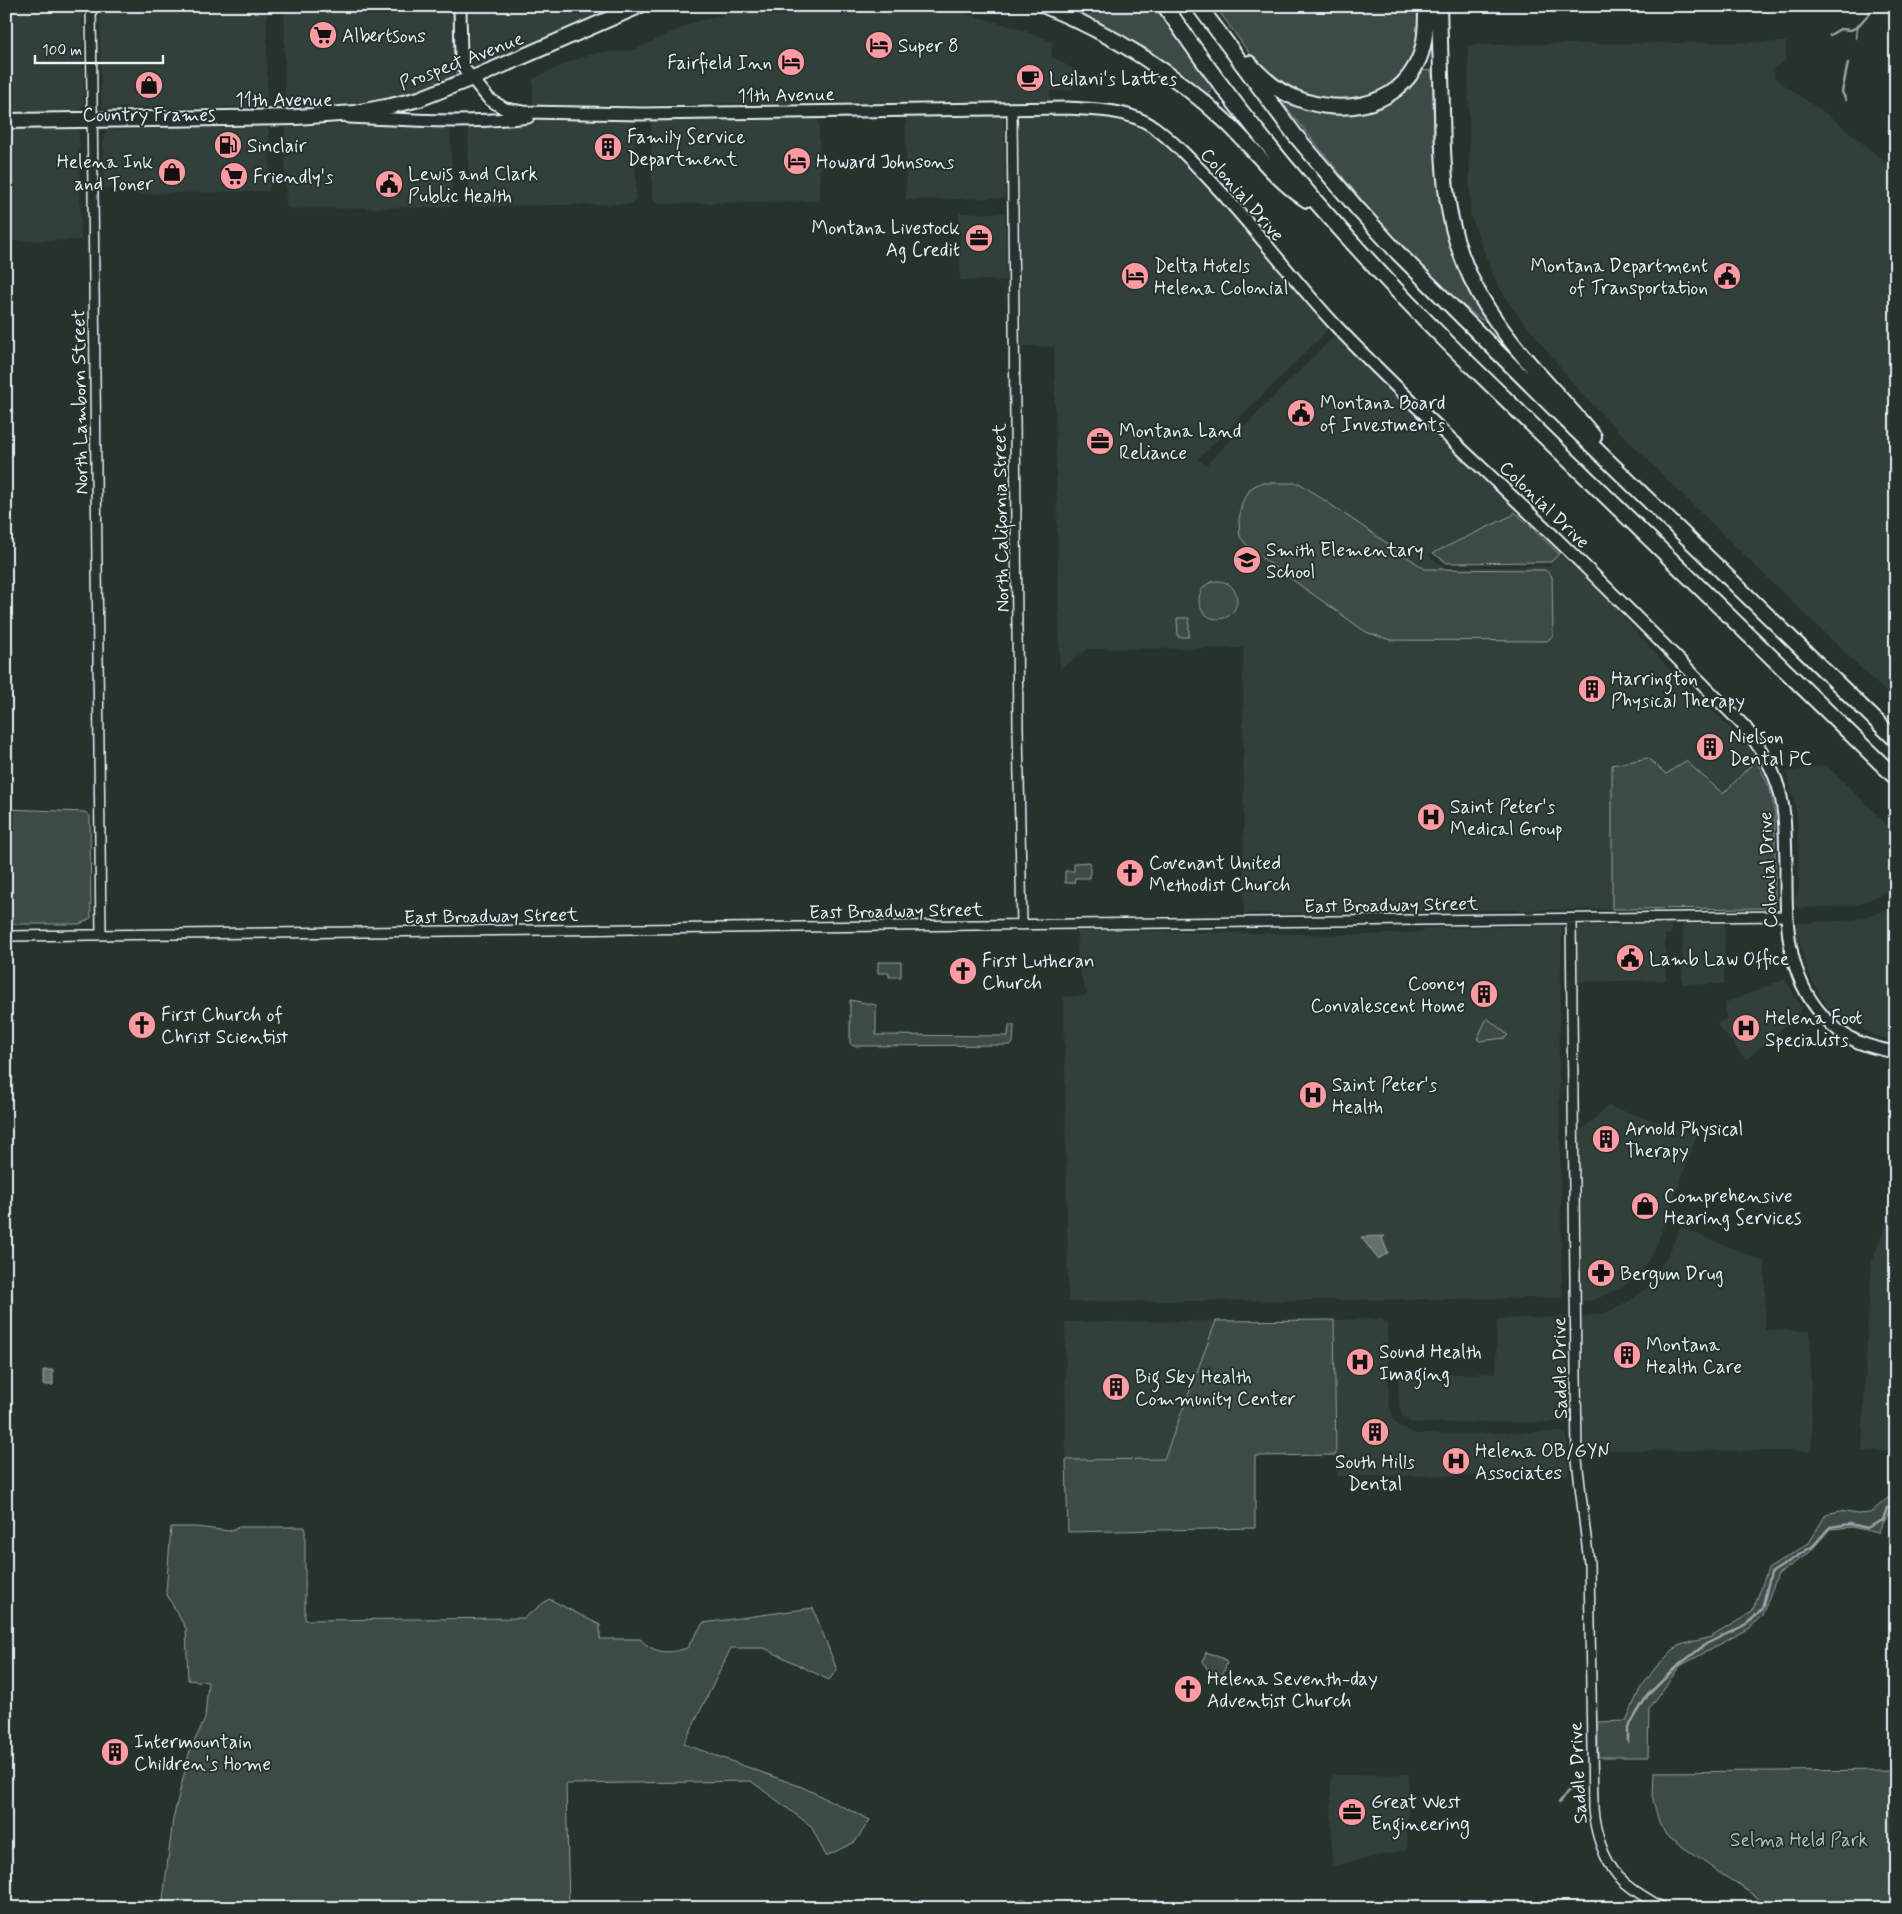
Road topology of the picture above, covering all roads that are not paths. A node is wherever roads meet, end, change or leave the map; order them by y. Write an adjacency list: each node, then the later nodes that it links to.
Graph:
1 (91, 6): 15 (street, North Lamborn Street)
2 (460, 6): 11 (main road, 11th Avenue)
3 (639, 6): 10 (highway, Prospect Avenue)
4 (648, 6): 10 (highway)
5 (1045, 6): 17 (highway)
6 (1165, 6): 17 (highway)
7 (1200, 6): 8 (highway); 18 (highway)
8 (1426, 6)
9 (1439, 6): 18 (highway)
10 (624, 13): 11 (highway, Prospect Avenue)
11 (472, 79): 13 (main road, 11th Avenue); 14 (highway, Prospect Avenue)
12 (1012, 110): 13 (main road, 11th Avenue); 21 (main road, Colonial Drive); 23 (street, North California Street)
13 (561, 112): 14 (main road, 11th Avenue)
14 (318, 116): 15 (highway, 11th Avenue)
15 (92, 120): 16 (highway, 11th Avenue); 24 (street, North Lamborn Street)
16 (6, 121)
17 (1320, 208): 20 (highway)
18 (1632, 485): 19 (highway)
19 (1896, 740)
20 (1896, 778)
21 (1786, 916): 22 (street, East Broadway Street); 26 (main road, Colonial Drive)
22 (1570, 918): 23 (street, East Broadway Street); 27 (street, Saddle Drive)
23 (1022, 925): 24 (street, East Broadway Street)
24 (101, 935): 25 (street, East Broadway Street)
25 (6, 936)
26 (1896, 1053)
27 (1662, 1908)

